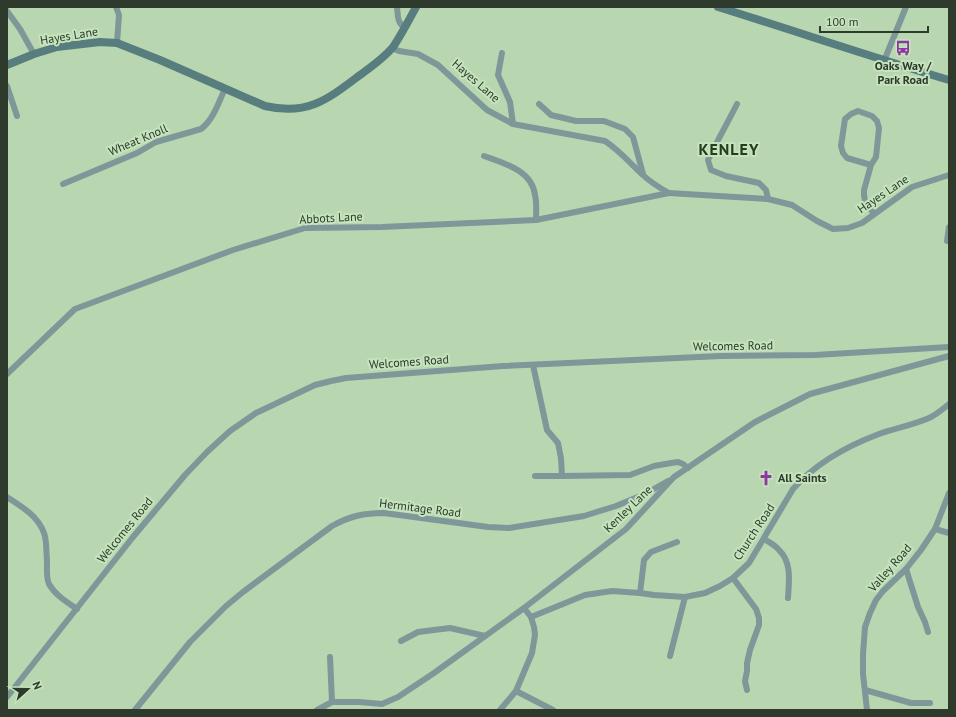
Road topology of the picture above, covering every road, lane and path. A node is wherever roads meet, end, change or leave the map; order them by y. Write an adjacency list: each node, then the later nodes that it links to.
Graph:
1 (116, 7): 8 (street)
2 (397, 7): 7 (street)
3 (416, 7): 7 (street)
4 (718, 7): 12 (street)
5 (906, 7): 12 (street)
6 (7, 11): 11 (street)
7 (404, 27): 9 (street)
8 (117, 43): 11 (street, Hayes Lane); 16 (street, Hayes Lane)
9 (392, 48): 16 (street, Hayes Lane); 20 (street, Hayes Lane)
10 (502, 53): 20 (street)
11 (34, 54): 13 (street, Hayes Lane)
12 (884, 61): 14 (street)
13 (7, 65)
14 (949, 80)
15 (7, 86): 19 (street)
16 (225, 89): 25 (street, Wheat Knoll)
17 (539, 104): 24 (street)
18 (737, 104): 27 (street)
19 (17, 116)
20 (513, 124): 24 (street, Hayes Lane)
21 (484, 156): 29 (street)
22 (871, 165): 22 (street); 28 (street)
23 (949, 175): 28 (street, Hayes Lane)
24 (643, 176): 26 (street, Hayes Lane)
25 (63, 184)
26 (669, 194): 27 (street, Hayes Lane); 29 (street, Abbots Lane)
27 (768, 199): 28 (street, Hayes Lane)
28 (874, 214)
29 (536, 220): 35 (street, Abbots Lane)
30 (949, 227): 31 (street)
31 (947, 241)
32 (949, 346): 34 (street, Welcomes Road)
33 (949, 356): 37 (street, Kenley Lane)
34 (533, 365): 39 (street); 53 (street, Welcomes Road)
35 (7, 374)
36 (949, 404): 45 (street, Church Road)
37 (688, 468): 39 (street); 40 (street, Kenley Lane)
38 (535, 476): 39 (street)
39 (562, 476)
40 (674, 477): 52 (street, Kenley Lane); 67 (street, Hermitage Road)
41 (949, 494): 43 (street, Valley Road)
42 (7, 497): 53 (street)
43 (935, 529): 44 (street); 47 (street, Valley Road)
44 (949, 533)
45 (764, 539): 48 (street, Church Road); 51 (street)
46 (677, 542): 49 (street)
47 (906, 569): 55 (street); 61 (street, Valley Road)
48 (734, 578): 50 (street, Church Road); 60 (street)
49 (640, 593): 50 (street, Church Road); 54 (street, Church Road)
50 (685, 597): 58 (street)
51 (788, 598)
52 (524, 608): 54 (street); 56 (street, Kenley Lane)
53 (77, 609): 63 (street, Welcomes Road)
54 (531, 617): 62 (street)
55 (928, 632)
56 (485, 636): 57 (street); 66 (street, Kenley Lane)
57 (401, 641)
58 (670, 656)
59 (330, 657): 64 (street)
60 (747, 690)
61 (865, 690): 65 (street); 71 (street, Valley Road)
62 (516, 691): 69 (street); 70 (street)
63 (7, 697)
64 (332, 702): 66 (street, Kenley Lane); 68 (street, Kenley Lane)
65 (930, 703)
66 (383, 707)
67 (135, 710)
68 (317, 710)
69 (500, 710)
70 (553, 710)
71 (867, 710)

